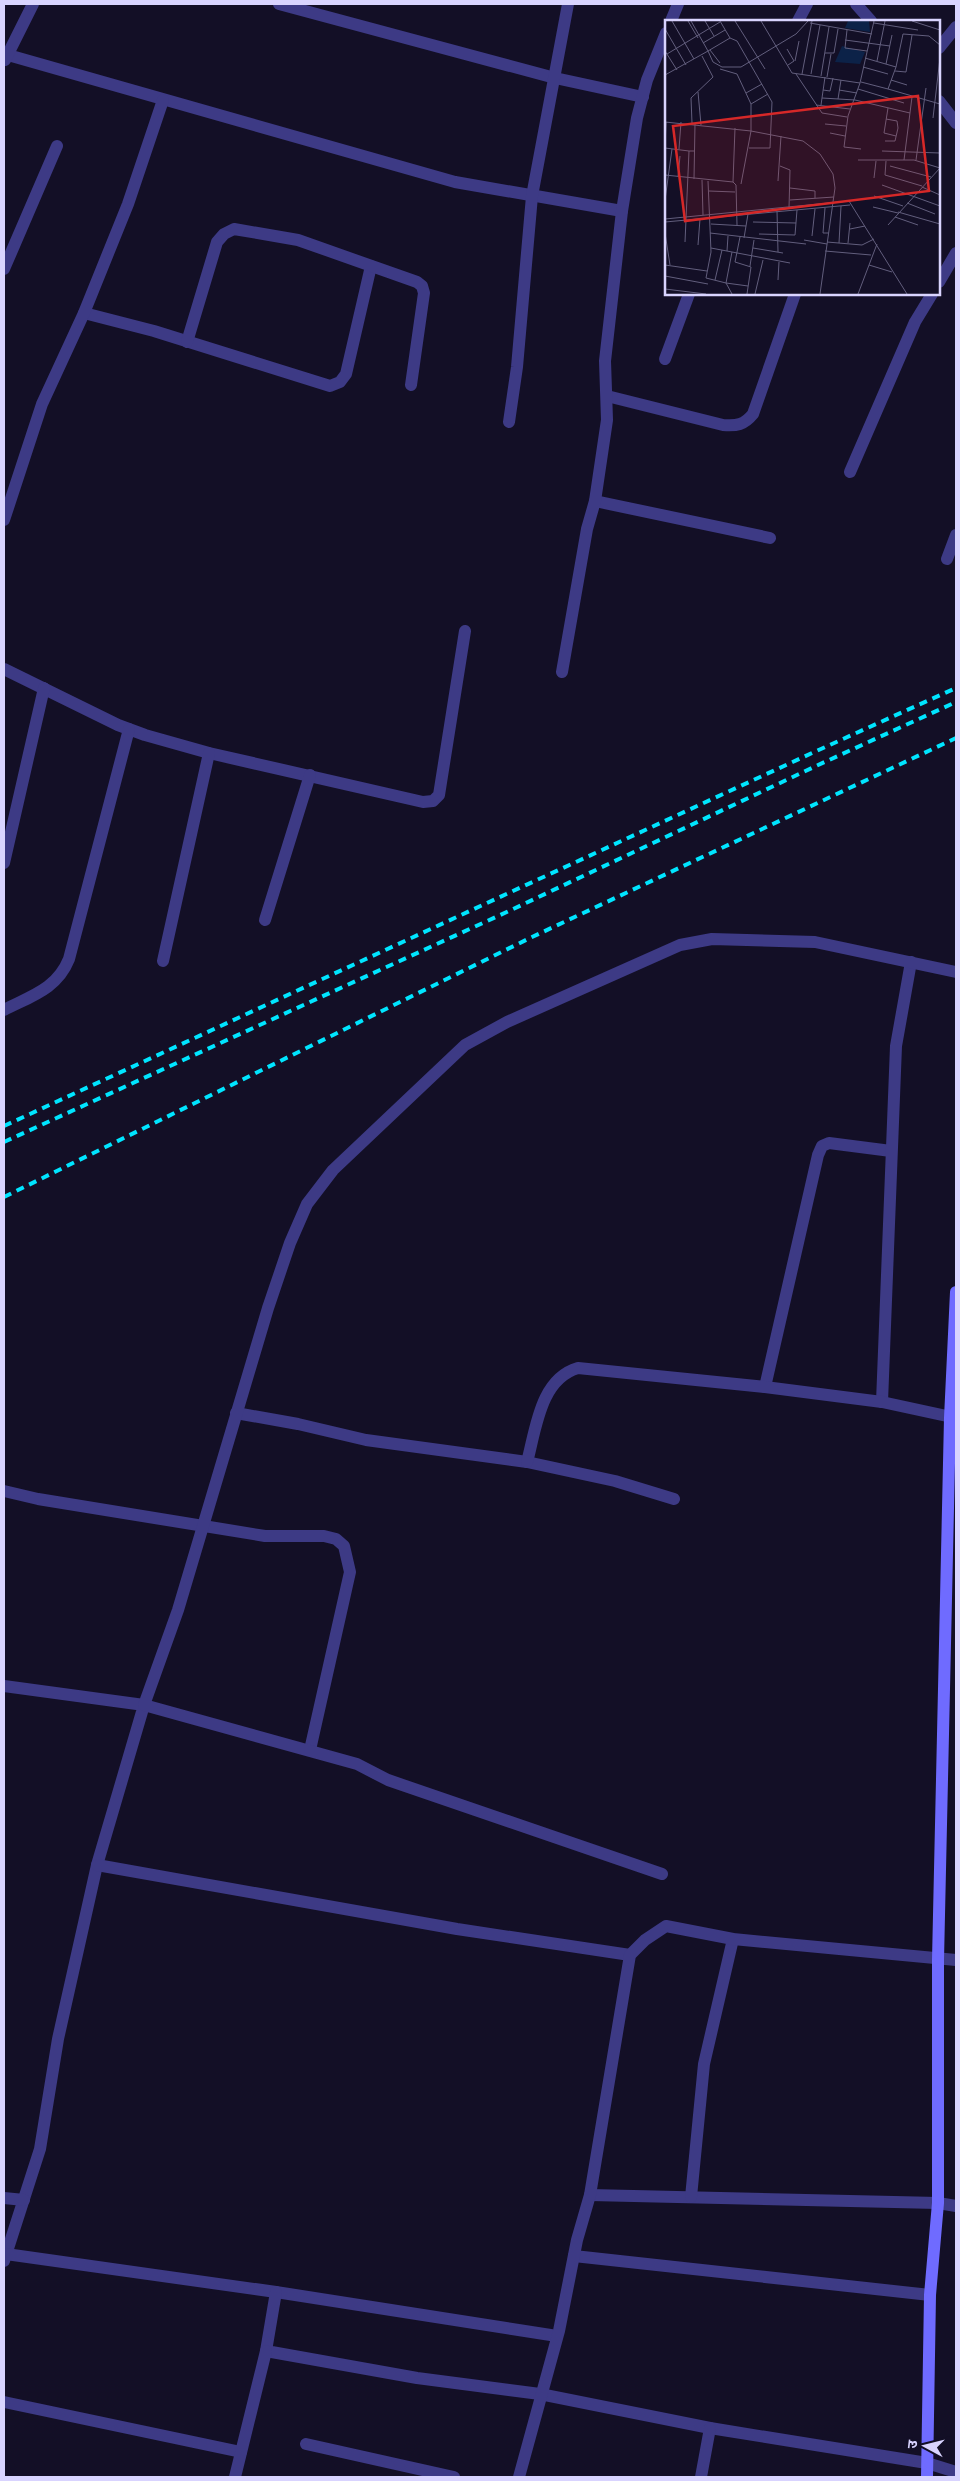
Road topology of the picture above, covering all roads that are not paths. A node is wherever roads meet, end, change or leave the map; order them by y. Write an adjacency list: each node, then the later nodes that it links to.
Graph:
1 (33, 4): 13 (street)
2 (279, 4): 14 (street)
3 (568, 4): 14 (street)
4 (678, 4): 7 (street)
5 (807, 4): 8 (street)
6 (856, 4): 9 (street)
7 (671, 20)
8 (799, 20)
9 (871, 20)
10 (956, 27): 12 (street)
11 (665, 36): 15 (street)
12 (940, 47)
13 (6, 59): 16 (street)
14 (555, 78): 15 (street); 20 (street)
15 (643, 96): 21 (street)
16 (163, 100): 20 (street); 30 (street)
17 (940, 102): 18 (street)
18 (956, 123)
19 (57, 146): 22 (street)
20 (532, 196): 21 (street); 35 (street)
21 (622, 211): 34 (street)
22 (8, 251): 25 (street)
23 (956, 253): 26 (street)
24 (371, 266): 31 (street); 31 (street); 33 (street)
25 (4, 269)
26 (940, 280)
27 (688, 295): 32 (street)
28 (795, 295): 34 (street)
29 (931, 295): 36 (street)
30 (84, 313): 31 (street); 38 (street)
31 (187, 342)
32 (665, 359)
33 (411, 385)
34 (607, 396): 37 (street)
35 (509, 422)
36 (850, 472)
37 (595, 501): 40 (street); 44 (street)
38 (4, 520)
39 (956, 535): 41 (street)
40 (770, 538)
41 (947, 559)
42 (465, 631): 48 (street)
43 (4, 668): 45 (street)
44 (562, 672)
45 (44, 688): 46 (street); 49 (street)
46 (129, 729): 47 (street); 54 (street)
47 (209, 753): 48 (street); 51 (street)
48 (310, 775): 50 (street)
49 (4, 863)
50 (265, 920)
51 (163, 961)
52 (911, 962): 53 (street); 55 (street); 59 (street)
53 (956, 972)
54 (4, 1010)
55 (891, 1151): 57 (street); 58 (street)
56 (956, 1292): 60 (street)
57 (765, 1387): 58 (street); 61 (street)
58 (882, 1402): 60 (street)
59 (236, 1413): 61 (street); 64 (street)
60 (953, 1418): 72 (street)
61 (527, 1462): 63 (street)
62 (4, 1491): 64 (street)
63 (674, 1499)
64 (203, 1524): 66 (street); 67 (street)
65 (4, 1686): 66 (street)
66 (144, 1705): 67 (street); 68 (street)
67 (310, 1750): 69 (street)
68 (97, 1865): 71 (street); 77 (street)
69 (662, 1874)
70 (733, 1939): 71 (street); 72 (street); 75 (street)
71 (630, 1955): 74 (street)
72 (938, 1960): 73 (street); 78 (street)
73 (956, 1960)
74 (590, 2195): 75 (street); 80 (street)
75 (691, 2197): 78 (street)
76 (4, 2198): 77 (street)
77 (24, 2200): 81 (street)
78 (938, 2203): 79 (street); 83 (street)
79 (956, 2206)
80 (574, 2256): 83 (street); 84 (street)
81 (5, 2257): 82 (street)
82 (276, 2292): 84 (street); 85 (street)
83 (930, 2295): 91 (street)
84 (557, 2336): 86 (street)
85 (266, 2351): 86 (street); 90 (street)
86 (540, 2394): 88 (street); 95 (street)
87 (4, 2402): 90 (street)
88 (710, 2428): 91 (street); 96 (street)
89 (306, 2444): 94 (street)
90 (241, 2452): 93 (street)
91 (928, 2463): 92 (street); 97 (street)
92 (956, 2472)
93 (235, 2477)
94 (454, 2477)
95 (519, 2477)
96 (701, 2477)
97 (927, 2477)

